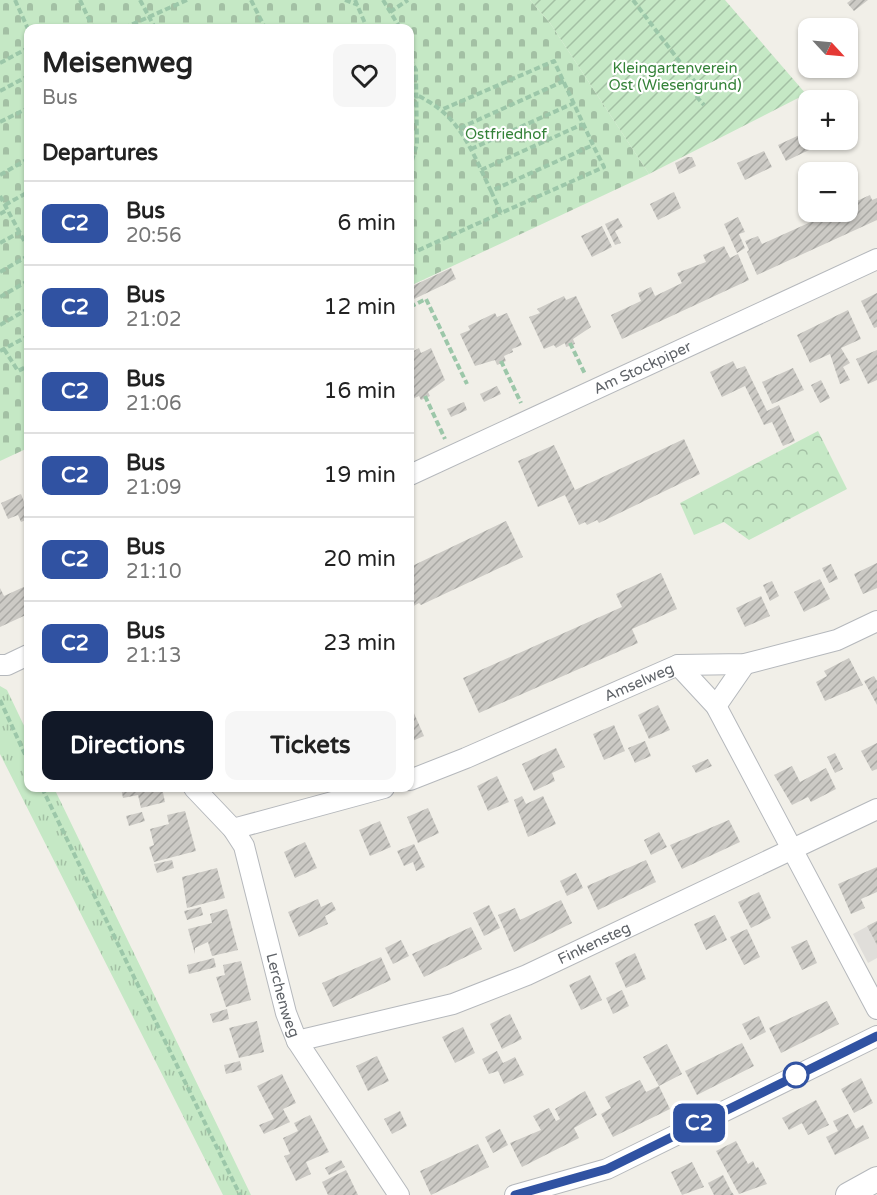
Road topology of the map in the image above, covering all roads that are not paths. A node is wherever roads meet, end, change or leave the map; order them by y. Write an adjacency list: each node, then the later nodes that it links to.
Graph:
1 (877, 259): 2 (street, Am Stockpiper)
2 (414, 473)
3 (877, 621): 5 (street, Amselweg)
4 (24, 657): 6 (street)
5 (745, 664): 7 (street, Amselweg); 8 (street)
6 (0, 665)
7 (678, 665): 8 (street); 9 (street, Amselweg)
8 (716, 706): 14 (street)
9 (414, 778)
10 (198, 792): 13 (street, Lerchenweg)
11 (369, 792): 13 (street)
12 (877, 809): 14 (street, Finkensteg)
13 (233, 829): 17 (street, Lerchenweg)
14 (793, 848): 15 (street); 17 (street, Finkensteg)
15 (877, 1009)
16 (877, 1036): 20 (street)
17 (297, 1041): 19 (street, Lerchenweg)
18 (877, 1179): 21 (street)
19 (399, 1195)
20 (515, 1195)
21 (848, 1195)

